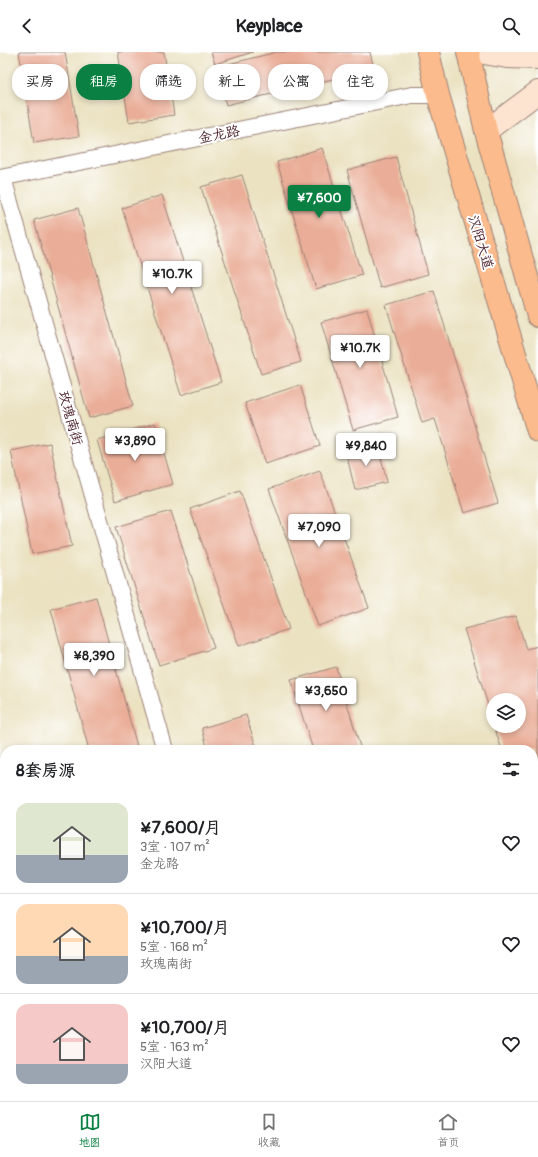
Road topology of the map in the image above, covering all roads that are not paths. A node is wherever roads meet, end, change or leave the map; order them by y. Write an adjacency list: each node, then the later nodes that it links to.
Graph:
1 (428, 52): 6 (main road, 汉阳大道)
2 (468, 52): 7 (main road)
3 (478, 52): 4 (main road)
4 (538, 58)
5 (538, 92): 7 (main road)
6 (438, 95): 8 (street, 金龙路); 10 (main road, 汉阳大道)
7 (486, 131): 9 (main road)
8 (2, 178): 11 (street, 玫瑰南街)
9 (538, 316)
10 (538, 431)
11 (165, 745)

